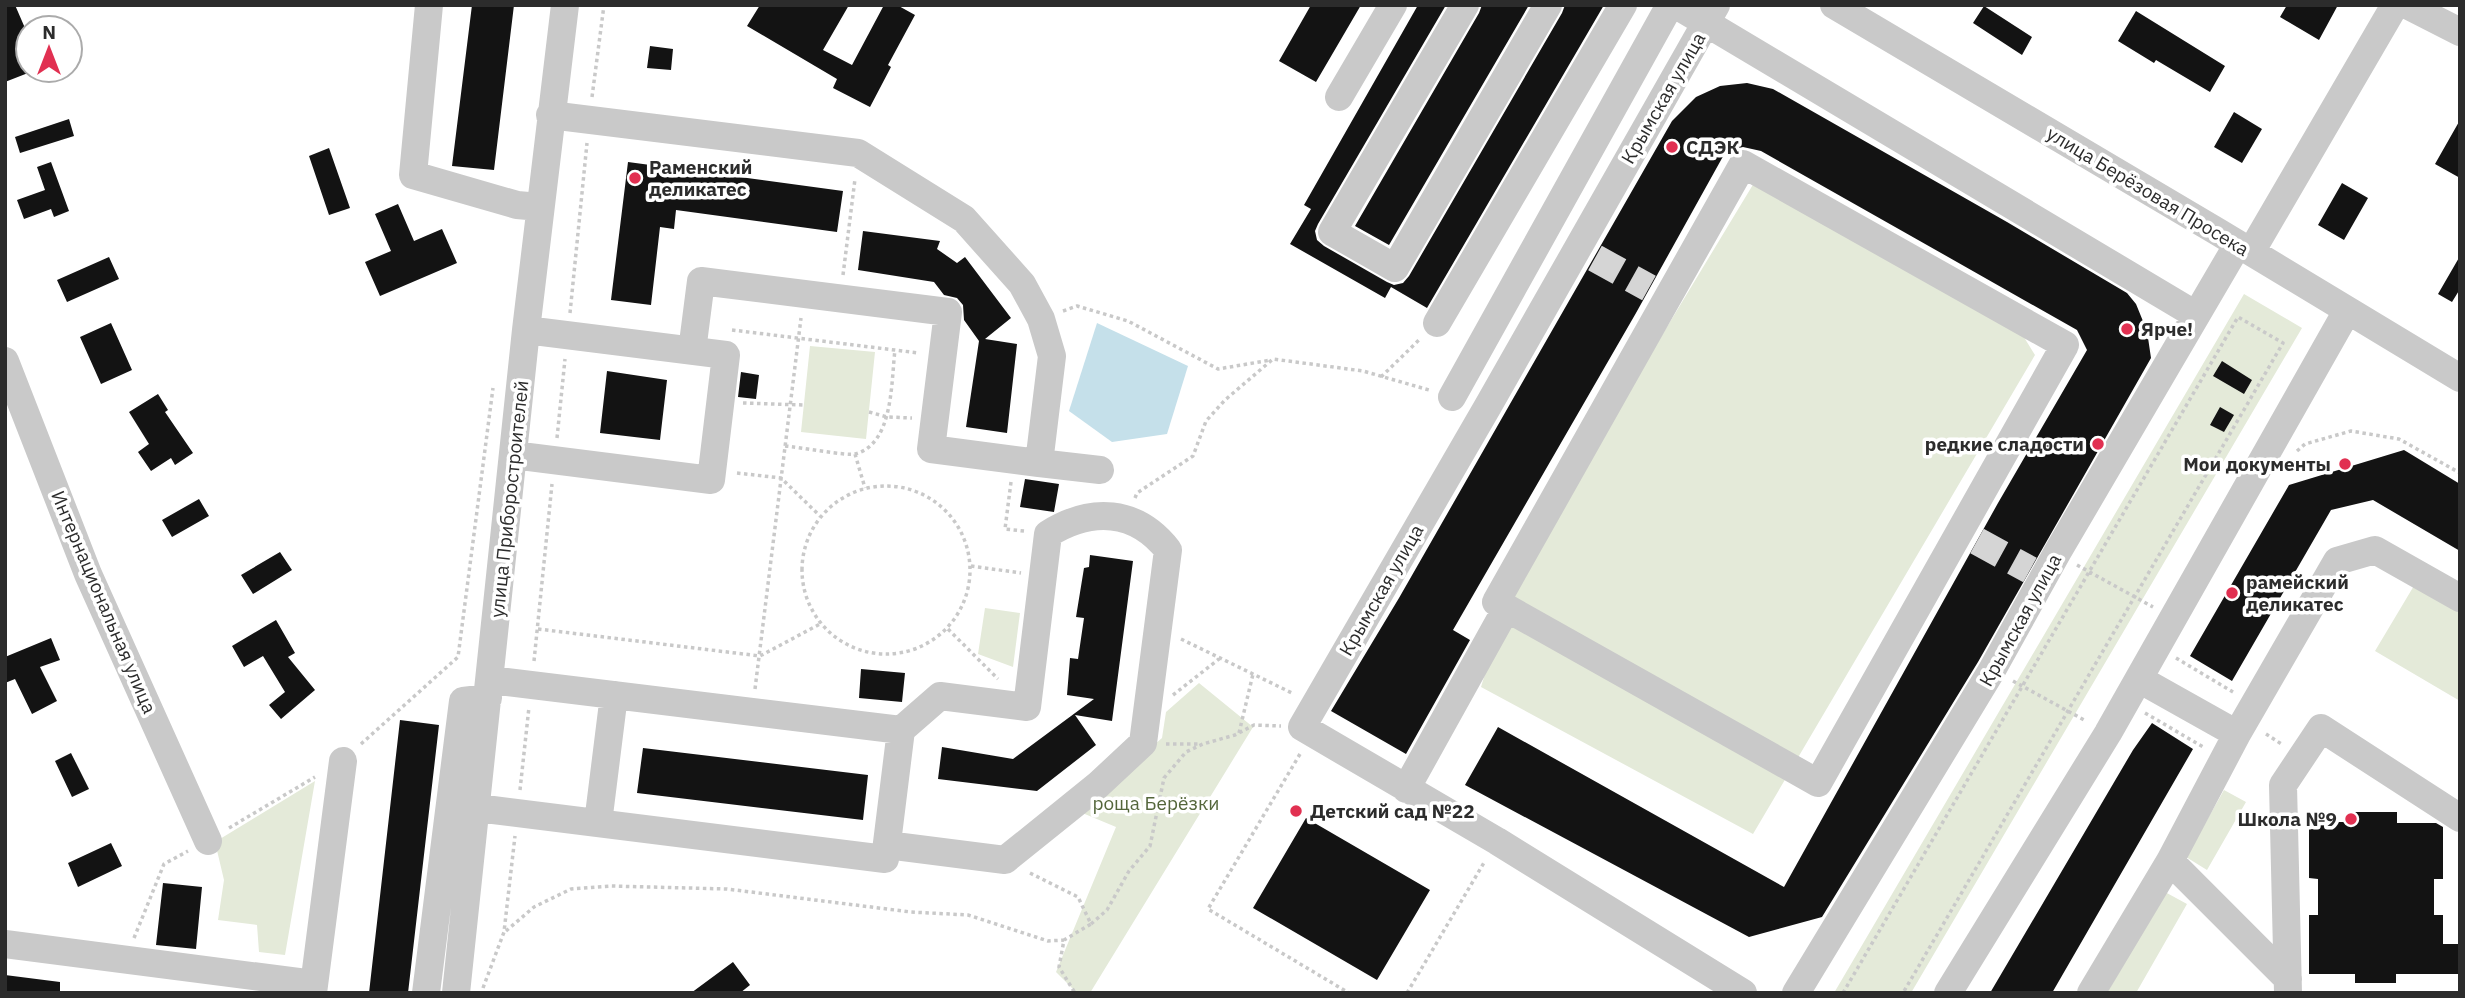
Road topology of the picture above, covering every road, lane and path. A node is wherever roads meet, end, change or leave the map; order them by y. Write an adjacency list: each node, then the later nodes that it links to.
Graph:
1 (429, 5): 19 (street)
2 (565, 5): 16 (street, улица Приборостроителей)
3 (604, 5): 17 (path)
4 (1393, 5): 15 (street)
5 (1465, 5): 6 (street)
6 (1548, 5)
7 (1623, 5): 26 (street)
8 (1670, 5): 38 (street)
9 (1676, 5): 13 (street)
10 (1835, 5): 20 (street, улица Берёзовая Просека)
11 (2395, 5): 20 (street, Крымская улица)
12 (2407, 5): 14 (street)
13 (1711, 14): 24 (street); 84 (street, Крымская улица)
14 (2460, 32)
15 (1339, 97)
16 (550, 115): 17 (street); 19 (street, улица Приборостроителей)
17 (590, 120): 18 (street); 28 (path)
18 (858, 153): 22 (path); 25 (street)
19 (540, 207): 27 (street, улица Приборостроителей)
20 (2245, 248): 23 (street, улица Берёзовая Просека); 24 (street, Крымская улица)
21 (804, 294): 22 (street); 29 (street); 30 (path)
22 (840, 298): 32 (street)
23 (2347, 311): 37 (street, улица Берёзовая Просека); 66 (street)
24 (2196, 314): 60 (street, Крымская улица)
25 (1041, 319): 33 (path); 50 (street)
26 (1437, 323): 35 (path)
27 (526, 330): 28 (street); 48 (street, улица Приборостроителей)
28 (567, 335): 29 (street); 49 (path)
29 (694, 338): 30 (path); 39 (street)
30 (799, 338): 31 (path); 41 (path)
31 (895, 350): 32 (path); 43 (path)
32 (942, 356): 44 (street)
33 (1273, 359): 35 (path); 57 (path)
34 (5, 362): 99 (street, Интернациональная улица)
35 (1381, 377): 38 (path)
36 (494, 378): 93 (path)
37 (2460, 379)
38 (1451, 397)
39 (720, 402): 41 (path); 51 (street)
40 (804, 405): 41 (path)
41 (791, 406): 45 (path)
42 (869, 412): 43 (path)
43 (887, 417): 44 (path); 47 (path)
44 (935, 418): 50 (street)
45 (785, 446): 47 (path); 54 (path)
46 (2295, 452): 53 (path)
47 (855, 454): 55 (path)
48 (513, 456): 49 (street); 78 (street, улица Приборостроителей)
49 (554, 460): 51 (street); 69 (path)
50 (1027, 461): 52 (street); 58 (path)
51 (712, 470): 54 (path)
52 (1100, 470)
53 (2460, 473)
54 (781, 478): 56 (path); 71 (path)
55 (865, 488): 56 (path); 59 (path)
56 (820, 516): 67 (path)
57 (1126, 519): 58 (street); 68 (street)
58 (1048, 534): 62 (street)
59 (971, 566): 62 (path); 70 (path)
60 (2044, 567): 61 (path); 73 (street, Крымская улица)
61 (2089, 572): 63 (path); 63 (path); 77 (path)
62 (1043, 575): 80 (street)
63 (2135, 597): 66 (path); 81 (path)
64 (2460, 598): 85 (street)
65 (1506, 609): 65 (street); 94 (street)
66 (2173, 619): 75 (street)
67 (820, 624): 70 (path); 71 (path)
68 (1158, 628): 72 (path); 83 (street)
69 (537, 629): 71 (path); 76 (path)
70 (948, 629): 80 (path)
71 (760, 656): 82 (path)
72 (1220, 658): 74 (path); 83 (path)
73 (1992, 670): 77 (path); 117 (street, Крымская улица)
74 (1252, 674): 84 (path); 87 (path)
75 (2146, 683): 85 (street); 88 (street); 91 (path)
76 (531, 685): 78 (street); 79 (street); 96 (path)
77 (2022, 686): 81 (path); 118 (path)
78 (489, 689): 95 (street, улица Приборостроителей); 110 (street)
79 (614, 695): 82 (street); 98 (street)
80 (1027, 707): 86 (street)
81 (2068, 711): 88 (path); 119 (path)
82 (752, 712): 86 (street)
83 (1146, 715): 89 (street)
84 (1310, 721): 87 (path); 94 (street); 114 (path)
85 (2241, 727): 92 (path); 103 (street)
86 (901, 730): 101 (street)
87 (1239, 733): 90 (path)
88 (2108, 733): 120 (street)
89 (1143, 743): 90 (path); 102 (street)
90 (1203, 744): 104 (path)
91 (2208, 750)
92 (2302, 758): 97 (street); 108 (street)
93 (343, 761): 109 (street)
94 (1406, 789): 100 (street)
95 (477, 808): 96 (street); 111 (street, улица Приборостроителей)
96 (518, 813): 98 (street); 105 (path)
97 (2460, 818)
98 (598, 823): 101 (street)
99 (208, 841)
100 (1497, 841): 115 (path); 116 (street)
101 (887, 845): 102 (street)
102 (1005, 860): 104 (path)
103 (2170, 861): 108 (street); 121 (street)
104 (1091, 924): 106 (path)
105 (504, 932): 106 (path); 112 (path)
106 (1064, 940): 113 (path)
107 (5, 944): 109 (street)
108 (2288, 986)
109 (314, 988)
110 (426, 993)
111 (456, 993)
112 (481, 993)
113 (1075, 993)
114 (1349, 993)
115 (1407, 993)
116 (1743, 993)
117 (1796, 993)
118 (1843, 993)
119 (1903, 993)
120 (1948, 993)
121 (2091, 993)

